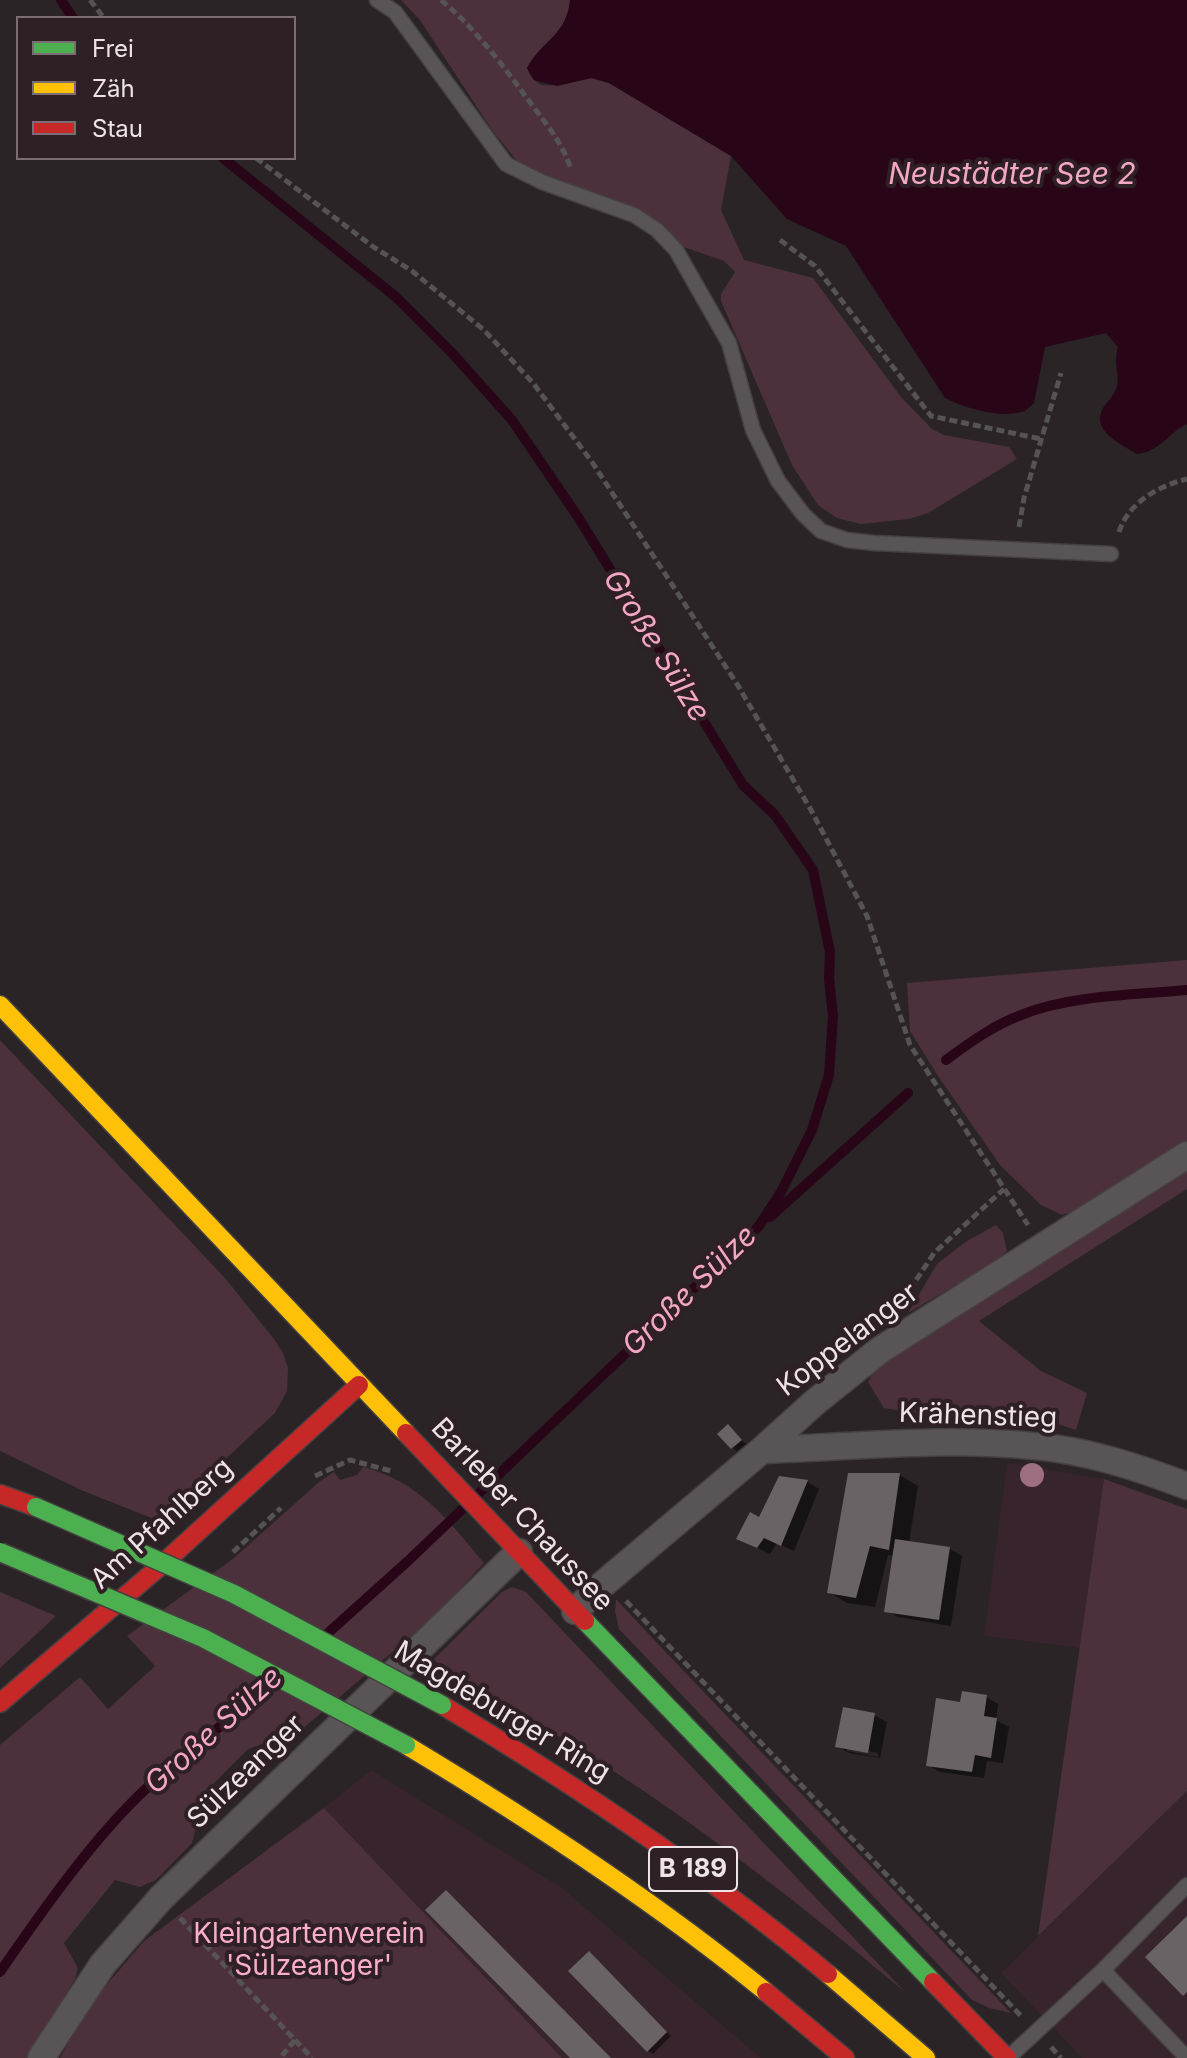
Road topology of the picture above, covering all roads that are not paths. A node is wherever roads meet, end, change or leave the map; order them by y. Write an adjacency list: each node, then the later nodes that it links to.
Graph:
1 (377, 0): 2 (lane)
2 (1111, 554)
3 (0, 1005): 5 (main road, Barleber Chaussee)
4 (1187, 1155): 6 (street, Koppelanger)
5 (359, 1385): 10 (main road, Barleber Chaussee); 12 (main road, Am Pfahlberg)
6 (762, 1450): 7 (street, Krähenstieg); 11 (street, Koppelanger)
7 (1187, 1486)
8 (0, 1494): 17 (main road, Magdeburger Ring / B 189, bridge)
9 (0, 1552): 16 (main road, B 189, bridge)
10 (519, 1552): 11 (main road, Barleber Chaussee); 15 (street, Sülzeanger)
11 (575, 1611): 18 (main road, Barleber Chaussee)
12 (0, 1703)
13 (1187, 1885): 14 (lane)
14 (1103, 1970): 18 (lane); 19 (lane)
15 (41, 2058)
16 (845, 2058)
17 (926, 2058)
18 (1007, 2058)
19 (1187, 2058)

